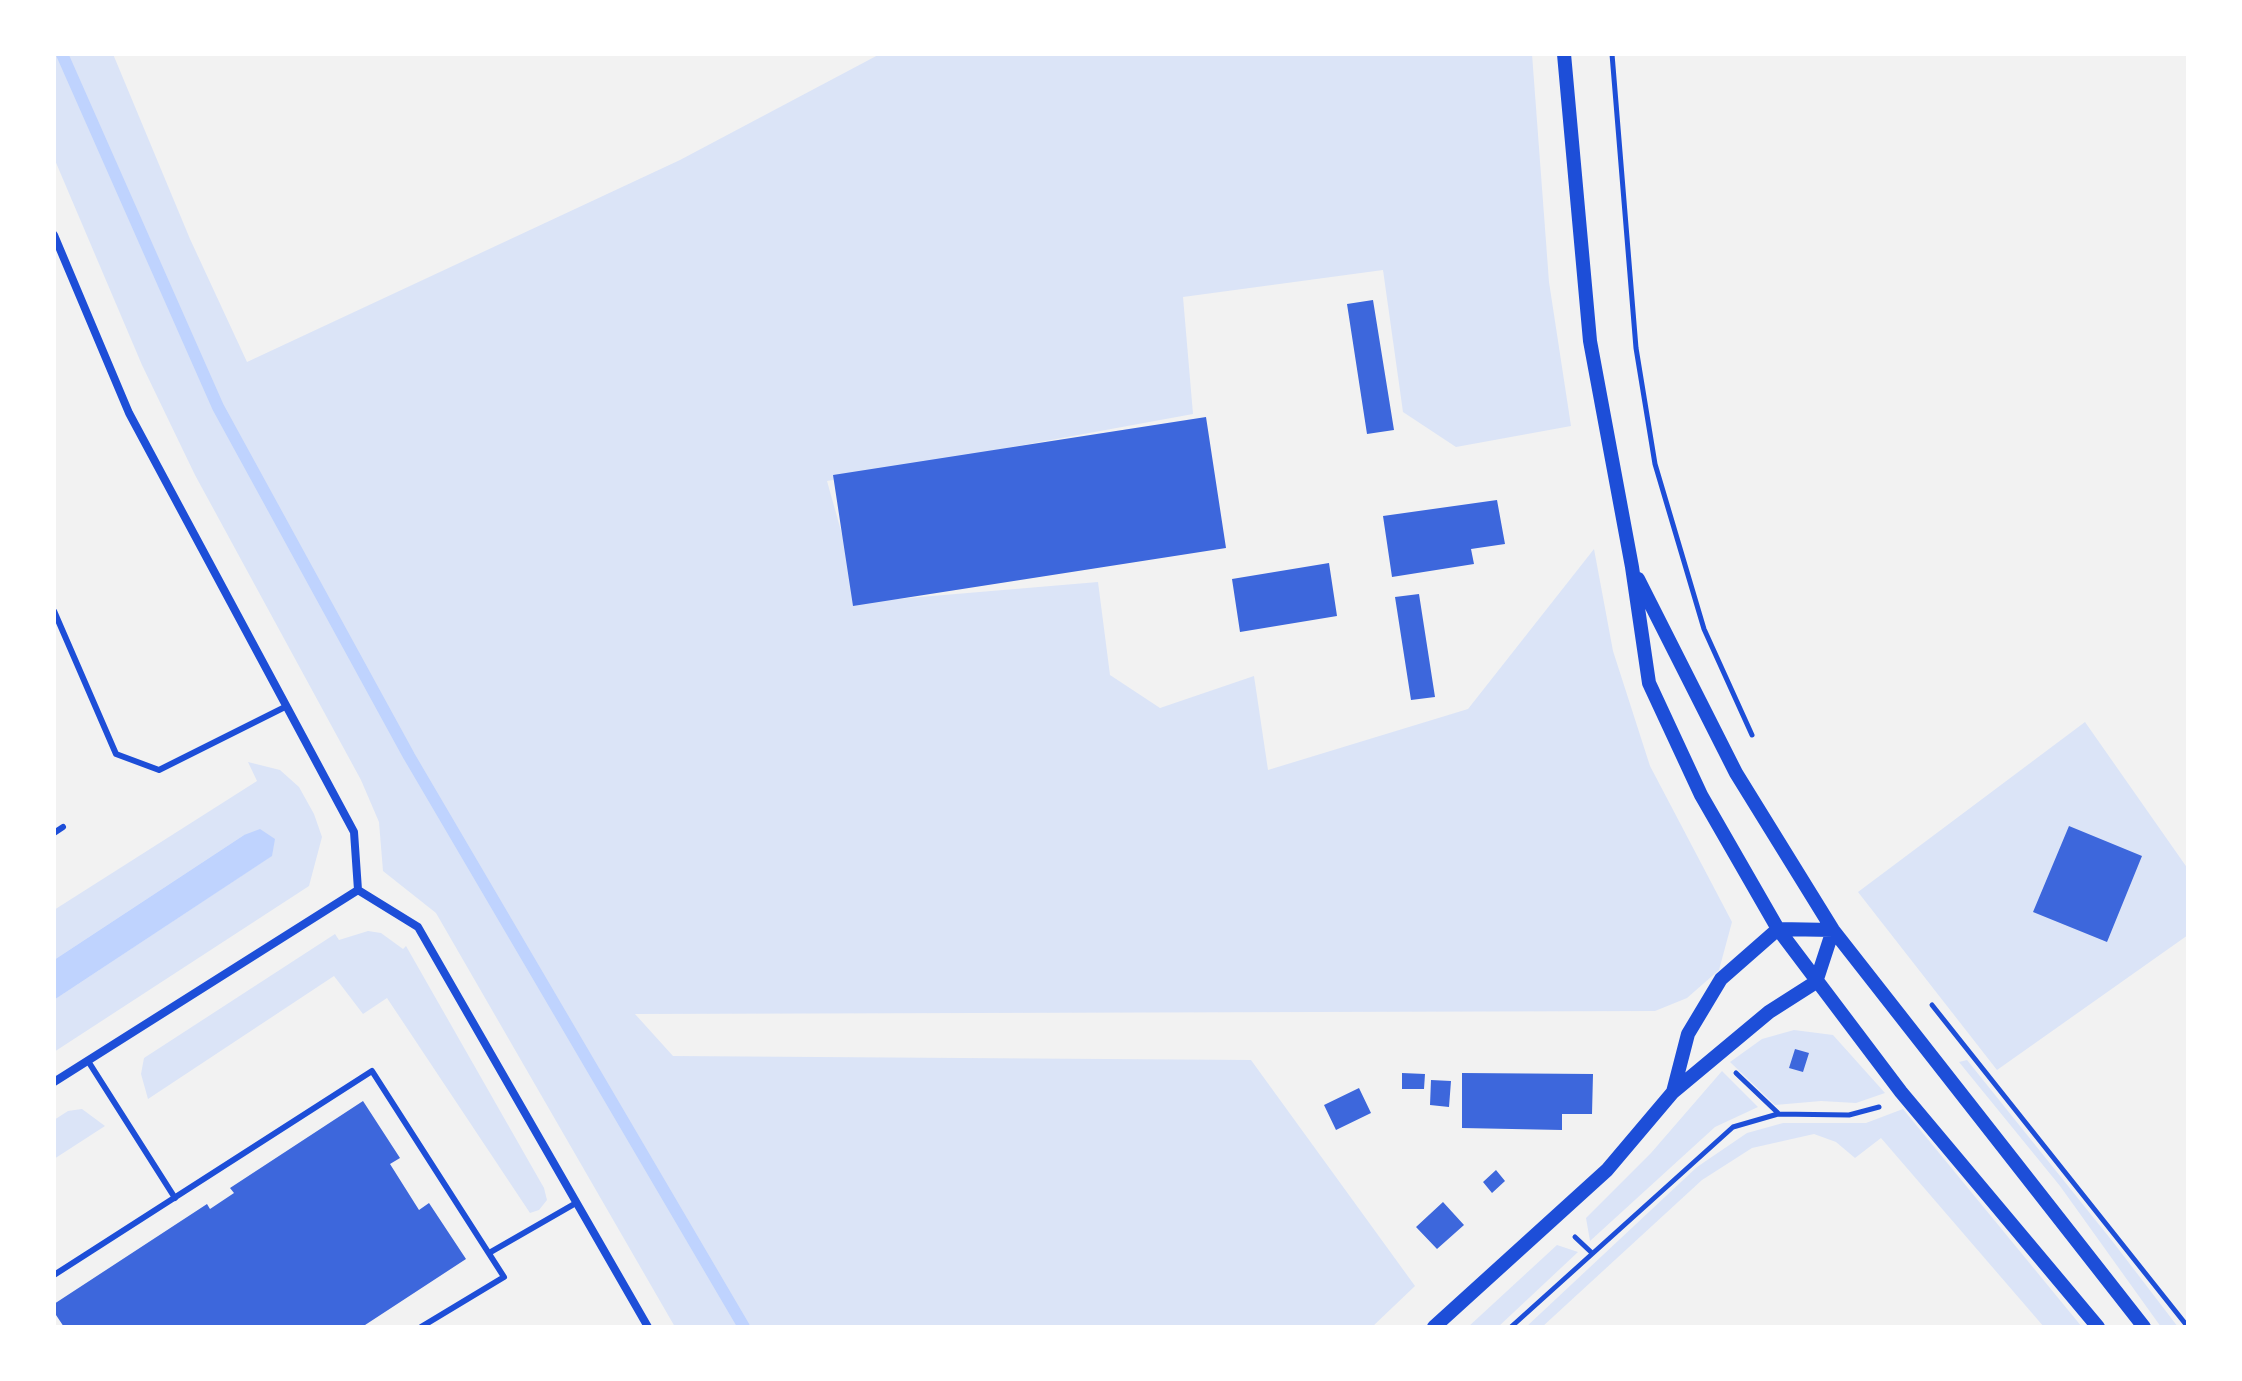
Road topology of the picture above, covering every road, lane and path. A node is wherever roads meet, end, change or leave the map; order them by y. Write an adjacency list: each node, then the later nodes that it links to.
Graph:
1 (1564, 54): 4 (street)
2 (1612, 54): 7 (path)
3 (54, 235): 6 (street)
4 (1632, 567): 11 (street); 12 (street)
5 (54, 611): 6 (lane)
6 (287, 705): 10 (street)
7 (1754, 739)
8 (63, 827): 9 (lane)
9 (54, 833)
10 (358, 890): 17 (street); 24 (street)
11 (1778, 929): 12 (street); 13 (street); 20 (street)
12 (1833, 930): 13 (street); 18 (street)
13 (1816, 982): 16 (street); 21 (street)
14 (1926, 998): 15 (path)
15 (1964, 1045): 18 (path); 33 (path)
16 (1718, 1057): 20 (street); 22 (path)
17 (88, 1061): 19 (street); 23 (lane)
18 (1938, 1064): 32 (street)
19 (54, 1082)
20 (1673, 1092): 29 (street)
21 (1901, 1092): 22 (path); 31 (street)
22 (1778, 1114): 30 (path)
23 (175, 1198): 25 (lane); 26 (lane)
24 (576, 1203): 25 (lane); 28 (street)
25 (489, 1253): 27 (lane)
26 (54, 1275)
27 (421, 1327)
28 (648, 1327)
29 (1434, 1327)
30 (1511, 1327)
31 (2098, 1327)
32 (2144, 1327)
33 (2188, 1327)

